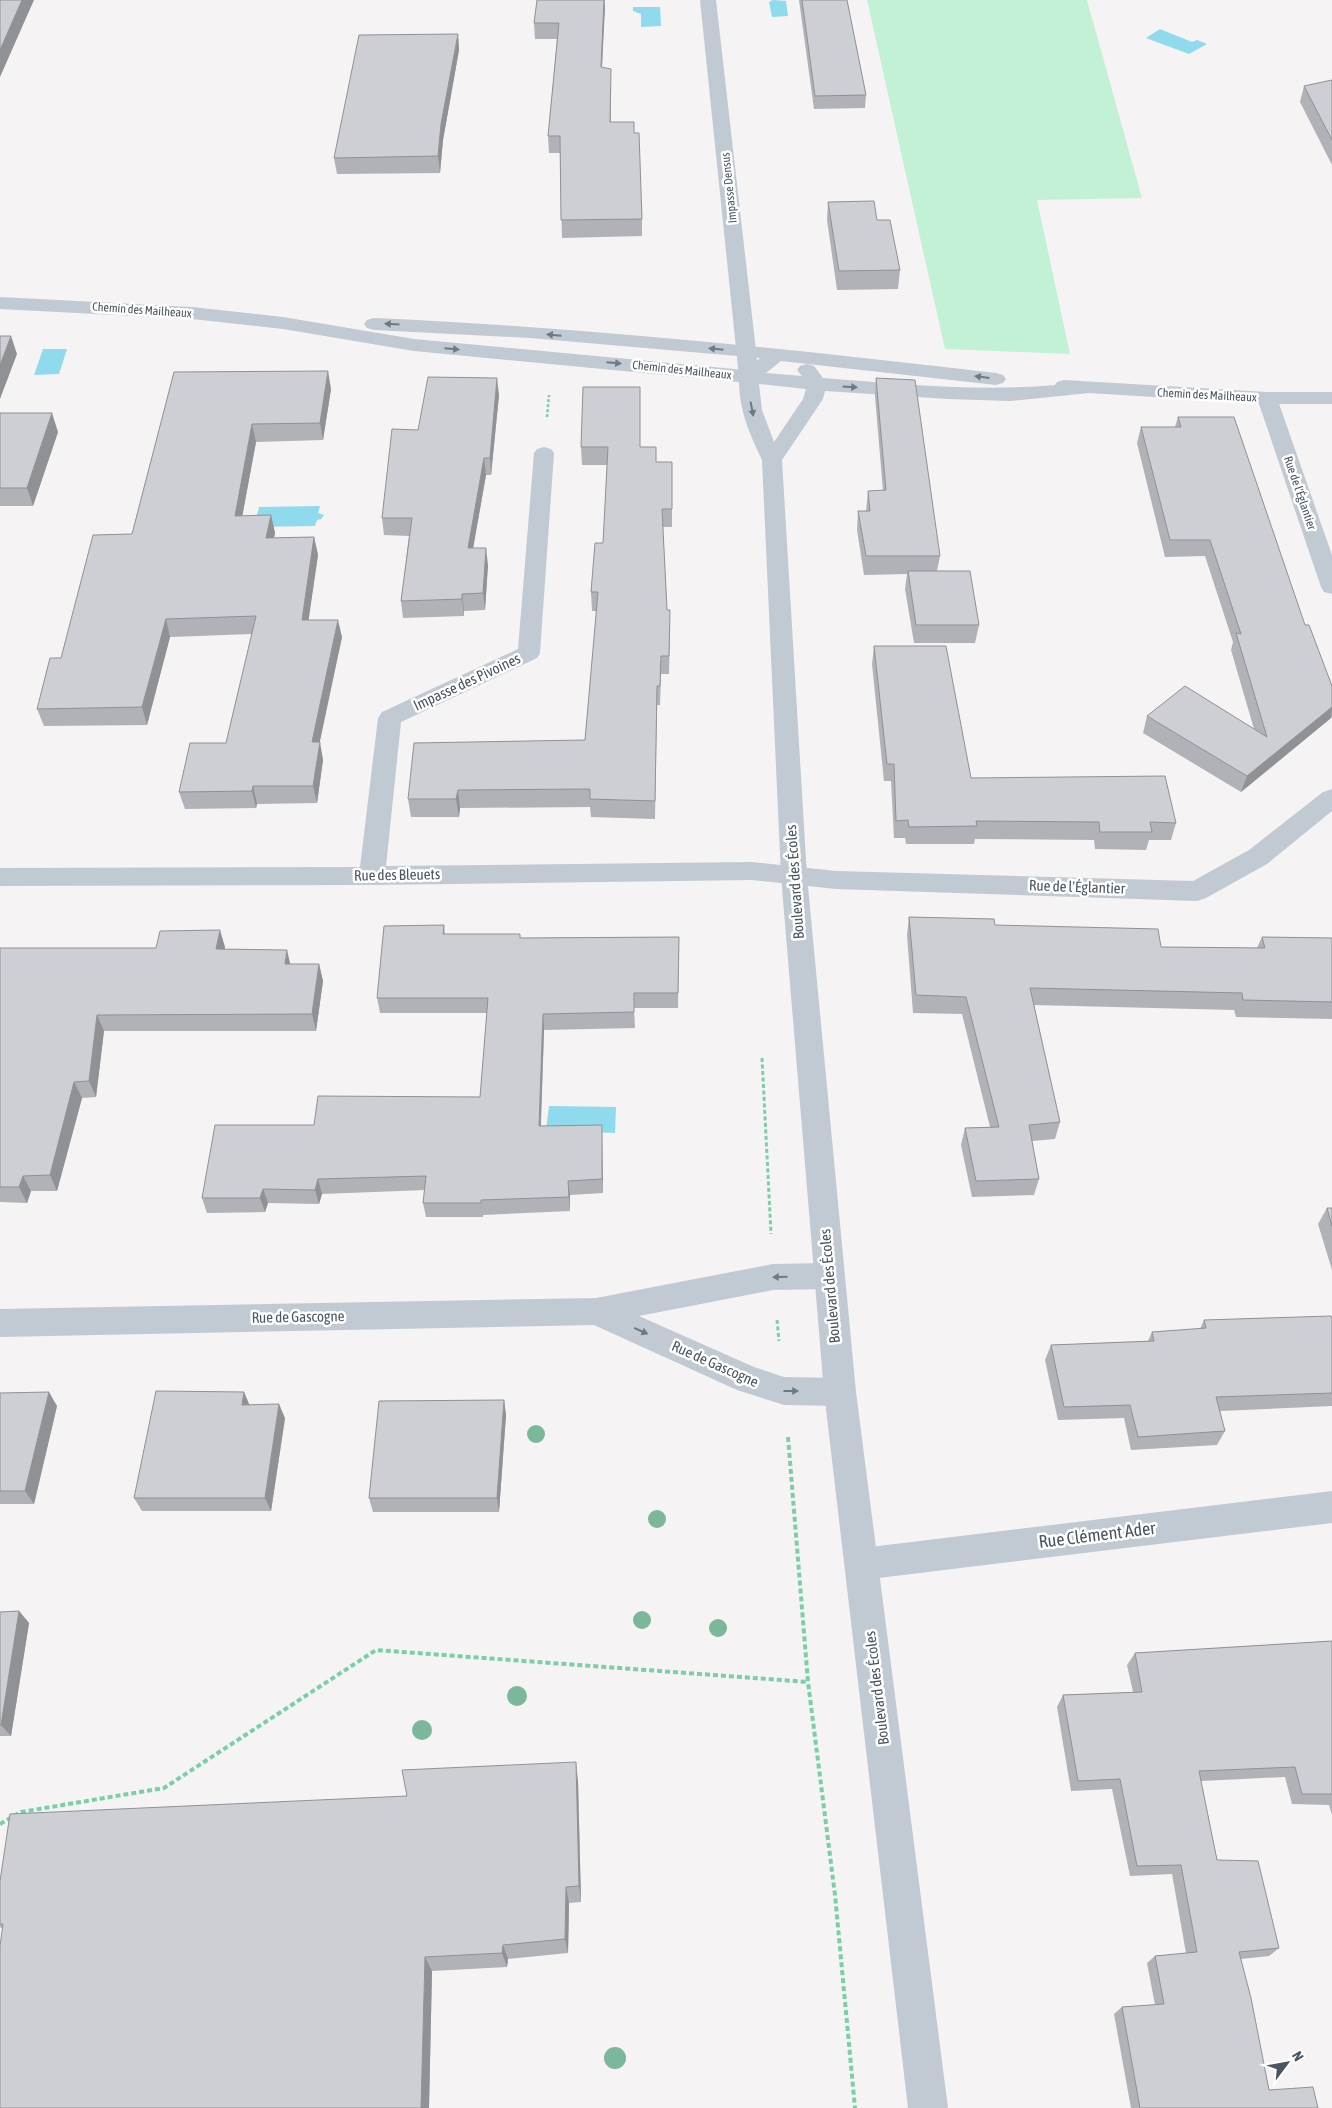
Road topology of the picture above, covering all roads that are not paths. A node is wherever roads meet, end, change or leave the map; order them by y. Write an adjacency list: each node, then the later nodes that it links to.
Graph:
1 (708, 0): 4 (street, Impasse Densus)
2 (0, 302): 3 (street, Chemin des Mailheaux)
3 (283, 323): 4 (street, Chemin des Mailheaux, one-way to 3); 7 (street, Chemin des Mailheaux, one-way to 7)
4 (747, 352): 5 (street, Chemin des Mailheaux); 7 (street, Impasse Densus)
5 (776, 355): 6 (street, Chemin des Mailheaux); 7 (street)
6 (799, 358): 8 (street); 9 (street, Chemin des Mailheaux, one-way to 6)
7 (749, 377): 8 (street, Chemin des Mailheaux); 13 (street, Boulevard des Écoles, one-way to 13)
8 (817, 384): 9 (street, Chemin des Mailheaux, one-way to 9); 13 (street)
9 (1083, 389): 10 (street, Chemin des Mailheaux)
10 (1267, 398): 11 (street, Chemin des Mailheaux); 14 (street, Rue de l'Églantier)
11 (1332, 398)
12 (544, 453): 16 (street, Impasse des Pivoines)
13 (772, 460): 17 (street, Boulevard des Écoles)
14 (1332, 587)
15 (1332, 798): 17 (street, Rue de l'Églantier)
16 (372, 876): 17 (street, Rue des Bleuets); 18 (street, Rue des Bleuets)
17 (794, 876): 19 (street, Boulevard des Écoles)
18 (0, 877)
19 (829, 1276): 20 (street, Rue de Gascogne, one-way to 20); 22 (street, Boulevard des Écoles)
20 (596, 1311): 21 (street, Rue de Gascogne); 22 (street, Rue de Gascogne, one-way to 22)
21 (0, 1323)
22 (840, 1392): 24 (street, Boulevard des Écoles)
23 (1332, 1507): 24 (street, Rue Clément Ader)
24 (862, 1564): 25 (street, Boulevard des Écoles)
25 (928, 2108)

